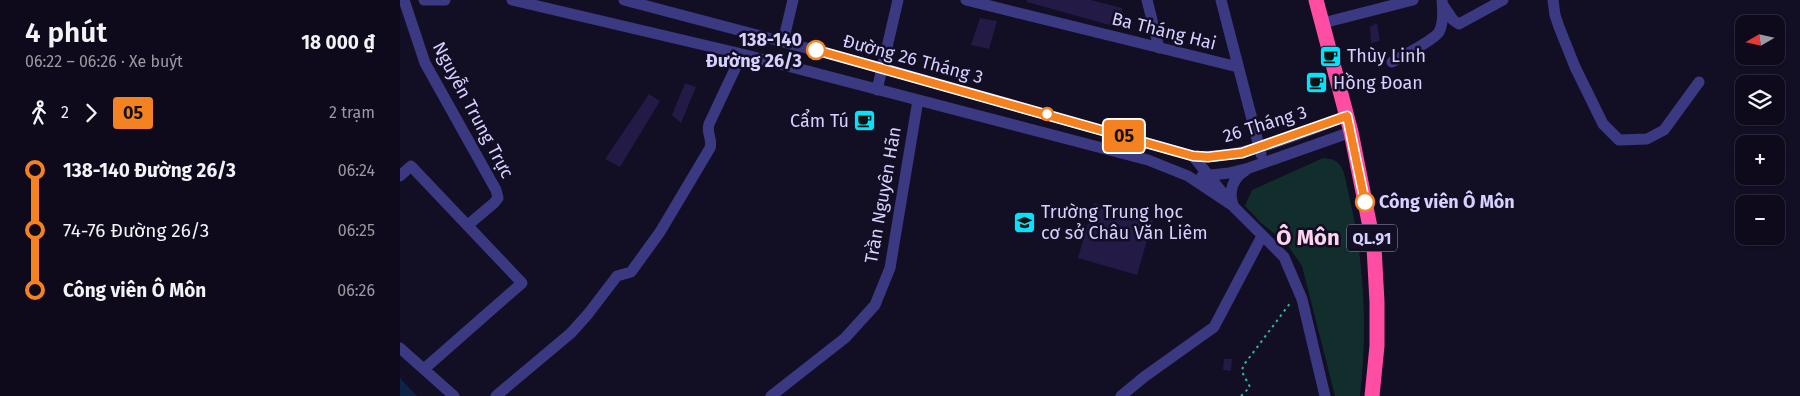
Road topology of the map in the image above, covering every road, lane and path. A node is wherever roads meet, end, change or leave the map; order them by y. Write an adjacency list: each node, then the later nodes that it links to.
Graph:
1 (404, 0): 36 (street, Nguyễn Trung Trực)
2 (424, 0): 3 (street)
3 (445, 0)
4 (512, 0): 19 (street)
5 (624, 0): 17 (street, Đường 26 Tháng 3)
6 (793, 0): 17 (street)
7 (898, 0): 22 (street)
8 (966, 0): 18 (street, Ba Tháng Hai)
9 (1147, 0): 18 (street)
10 (1221, 0): 21 (street)
11 (1316, 0): 16 (highway, QL.91)
12 (1413, 0): 16 (street)
13 (1503, 0): 15 (street)
14 (1553, 0): 23 (street)
15 (1442, 3): 20 (street)
16 (1323, 23): 26 (highway, QL.91)
17 (783, 42): 22 (street, Đường 26 Tháng 3)
18 (1159, 48): 21 (street, Ba Tháng Hai)
19 (742, 54): 24 (street); 42 (street)
20 (1392, 62)
21 (1238, 67): 28 (street)
22 (882, 68): 24 (street); 29 (street, Đường 26 Tháng 3)
23 (1698, 82)
24 (877, 90): 25 (street)
25 (918, 100): 33 (street); 43 (street, Trần Nguyên Hãn)
26 (1347, 116): 27 (highway, QL.91); 28 (street, 26 Tháng 3)
27 (1351, 132): 30 (street, 26 Tháng 3); 47 (highway, QL.91)
28 (1258, 147): 29 (street, 26 Tháng 3); 30 (street)
29 (1193, 156): 34 (street)
30 (1264, 163): 31 (street, 26 Tháng 3)
31 (1249, 168): 34 (street, 26 Tháng 3); 35 (street, 26 Tháng 3)
32 (400, 176): 36 (street)
33 (1188, 176): 34 (street, 26 Tháng 3); 35 (street)
34 (1209, 176): 35 (street)
35 (1233, 206): 37 (street)
36 (468, 225): 40 (street)
37 (1262, 236): 38 (street); 44 (street)
38 (1299, 292): 45 (path); 46 (street)
39 (400, 348): 40 (street)
40 (424, 369): 41 (street)
41 (454, 396)
42 (496, 396)
43 (771, 396)
44 (1121, 396)
45 (1241, 396)
46 (1325, 396)
47 (1372, 396)

